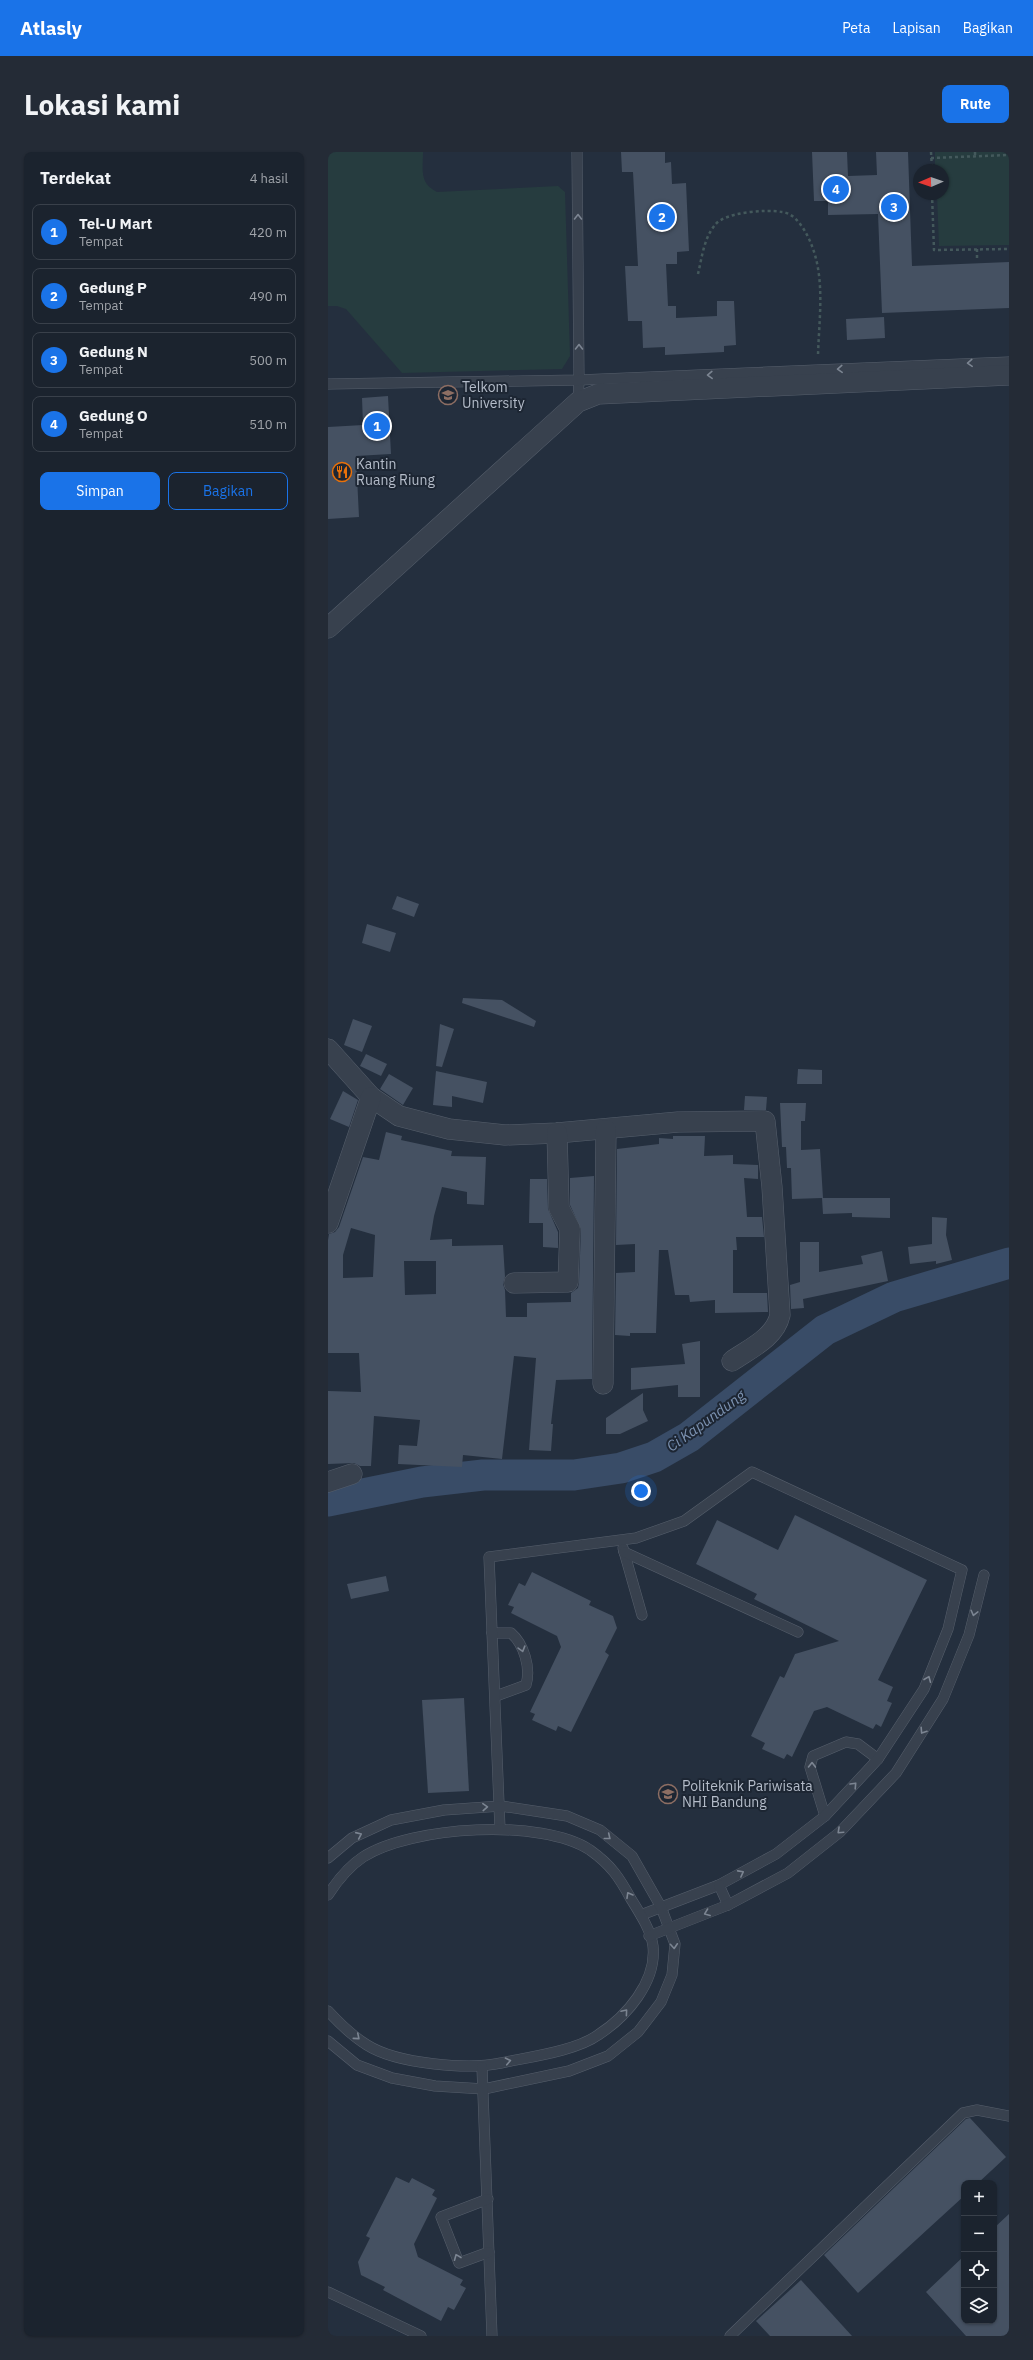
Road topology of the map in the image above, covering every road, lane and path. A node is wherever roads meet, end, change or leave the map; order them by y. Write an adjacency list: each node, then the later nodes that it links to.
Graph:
1 (577, 152): 16 (lane, one-way to 1)
2 (931, 152): 6 (path)
3 (975, 152): 5 (path)
4 (1009, 155): 5 (path)
5 (975, 156): 6 (path)
6 (932, 158): 7 (path)
7 (932, 164)
8 (932, 200): 9 (path)
9 (977, 249): 10 (path); 11 (path)
10 (1009, 249)
11 (977, 259)
12 (698, 274): 14 (path)
13 (1009, 362): 14 (lane, one-way to 14)
14 (818, 370): 16 (lane, one-way to 16)
15 (1009, 375): 18 (street)
16 (579, 380): 17 (lane); 18 (lane)
17 (328, 384)
18 (578, 402): 19 (street)
19 (328, 628)
20 (328, 1049): 21 (street)
21 (371, 1097): 23 (street); 24 (street)
22 (606, 1130): 23 (street); 26 (street); 27 (street)
23 (557, 1133): 25 (street)
24 (328, 1224)
25 (514, 1283)
26 (732, 1361)
27 (603, 1384)
28 (352, 1474): 29 (street)
29 (328, 1482)
30 (620, 1540): 31 (lane); 35 (lane); 37 (lane, one-way to 30)
31 (624, 1552): 33 (lane); 34 (lane)
32 (984, 1575): 44 (lane, one-way to 44)
33 (642, 1615)
34 (798, 1632)
35 (492, 1633): 36 (lane); 36 (lane, one-way to 36)
36 (496, 1696): 38 (lane)
37 (878, 1759): 39 (lane, one-way to 37); 39 (lane, one-way to 37)
38 (501, 1806): 40 (lane); 41 (lane, one-way to 38); 45 (lane, one-way to 45)
39 (825, 1816): 42 (lane, one-way to 39)
40 (500, 1829): 43 (lane); 46 (lane, one-way to 40)
41 (328, 1858)
42 (719, 1885): 44 (lane); 45 (lane)
43 (328, 1895)
44 (728, 1905): 47 (lane, one-way to 47)
45 (661, 1907): 46 (lane); 47 (lane)
46 (641, 1915): 48 (lane)
47 (669, 1928): 48 (lane); 52 (lane, one-way to 52)
48 (649, 1936): 51 (lane, one-way to 48)
49 (328, 2011): 51 (lane, one-way to 51)
50 (328, 2041): 52 (lane)
51 (482, 2067): 52 (lane)
52 (484, 2089): 54 (lane)
53 (1009, 2116): 59 (lane)
54 (488, 2198): 55 (lane); 55 (lane, one-way to 54)
55 (489, 2252): 58 (lane)
56 (328, 2292): 57 (lane)
57 (421, 2336)
58 (492, 2336)
59 (730, 2336)

